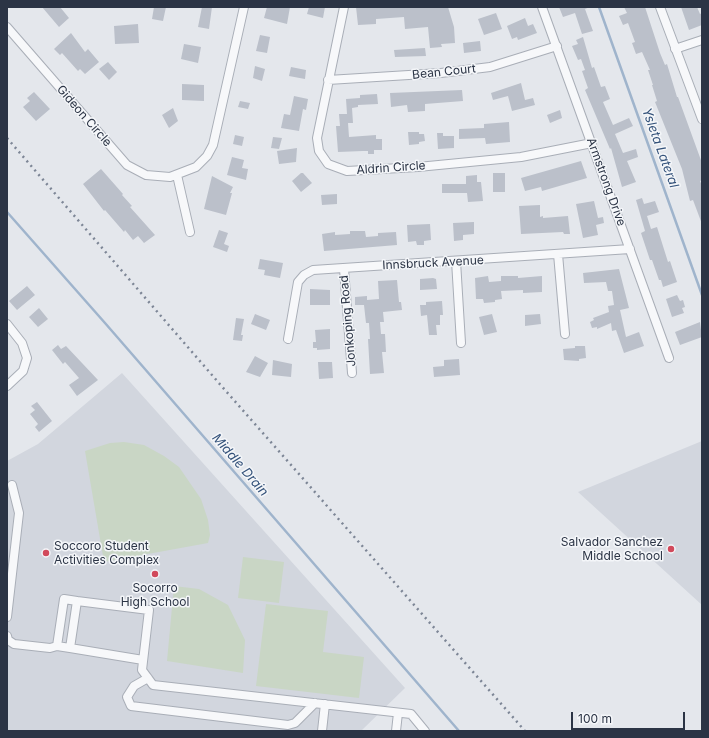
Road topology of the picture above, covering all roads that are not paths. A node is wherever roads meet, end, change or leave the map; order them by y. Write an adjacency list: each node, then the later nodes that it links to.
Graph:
1 (244, 7): 12 (street, Gideon Circle)
2 (344, 7): 9 (street, Aldrin Circle)
3 (542, 7): 7 (street, Armstrong Drive)
4 (660, 7): 8 (street)
5 (7, 27): 12 (street, Gideon Circle)
6 (702, 40): 8 (street)
7 (557, 46): 9 (street, Bean Court); 11 (street, Armstrong Drive)
8 (675, 49): 10 (street)
9 (328, 80): 11 (street, Aldrin Circle)
10 (702, 119)
11 (592, 143): 14 (street, Armstrong Drive)
12 (177, 175): 13 (street)
13 (190, 232)
14 (630, 249): 15 (street, Innsbruck Avenue); 22 (street, Armstrong Drive)
15 (558, 254): 16 (street, Innsbruck Avenue); 19 (street)
16 (456, 261): 17 (street, Innsbruck Avenue); 21 (street)
17 (344, 269): 20 (street, Innsbruck Avenue); 23 (street, Jonkoping Road)
18 (7, 324): 24 (street)
19 (565, 334)
20 (288, 339)
21 (461, 343)
22 (669, 358)
23 (352, 373)
24 (7, 386)
25 (12, 485): 27 (street)
26 (76, 601): 29 (street); 30 (street); 31 (street)
27 (7, 617)
28 (7, 636): 29 (street)
29 (57, 646): 30 (street)
30 (70, 648): 31 (street)
31 (143, 660): 32 (street)
32 (148, 678): 33 (street); 33 (street)
33 (315, 703): 34 (street)
34 (325, 704): 35 (street); 36 (street)
35 (398, 713): 37 (street); 38 (street)
36 (322, 731)
37 (396, 731)
38 (425, 731)

